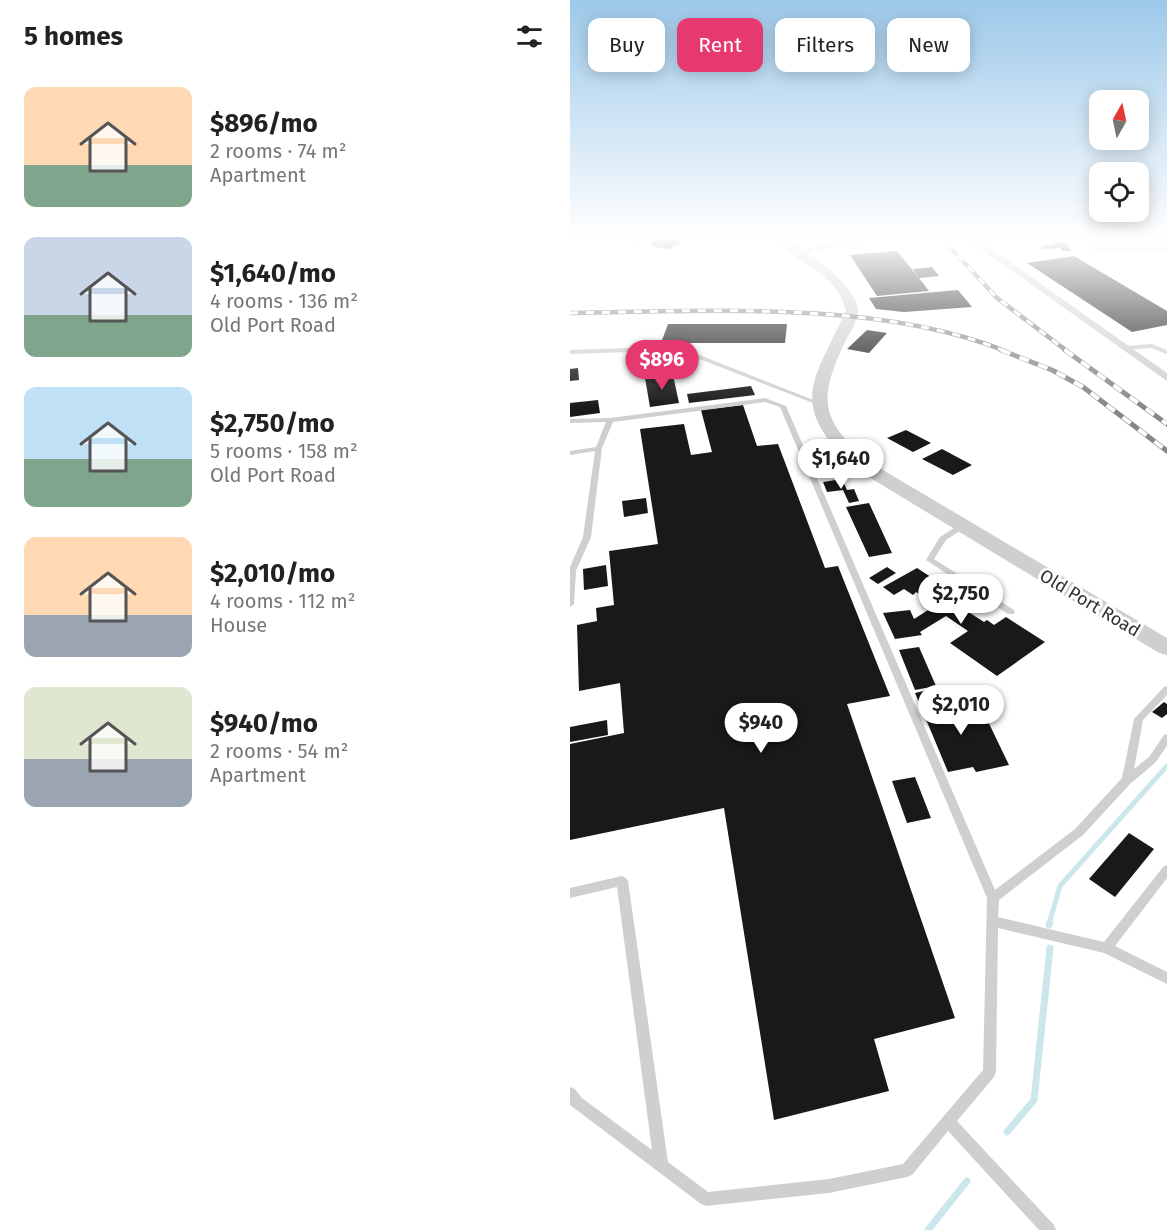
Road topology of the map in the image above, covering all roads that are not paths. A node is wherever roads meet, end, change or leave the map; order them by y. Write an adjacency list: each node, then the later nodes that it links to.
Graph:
1 (847, 293): 7 (street)
2 (1047, 293): 3 (street)
3 (1124, 348): 5 (lane); 6 (street)
4 (570, 352): 7 (lane)
5 (1167, 352)
6 (1167, 378)
7 (818, 403): 12 (street, Old Port Road)
8 (610, 420): 9 (lane); 10 (lane); 21 (lane)
9 (570, 422)
10 (599, 448): 11 (lane); 13 (lane)
11 (570, 453)
12 (963, 526): 14 (lane); 15 (street, Old Port Road)
13 (570, 604)
14 (1011, 612)
15 (1167, 648)
16 (1167, 689): 18 (lane)
17 (1167, 738): 18 (lane)
18 (1127, 780): 21 (lane)
19 (1167, 870): 23 (lane)
20 (570, 893): 27 (lane)
21 (993, 898): 22 (lane)
22 (992, 921): 23 (lane); 26 (lane)
23 (1106, 948): 24 (lane)
24 (1167, 978)
25 (570, 1094): 27 (lane)
26 (948, 1121): 27 (lane); 28 (lane)
27 (660, 1165)
28 (1049, 1230)

